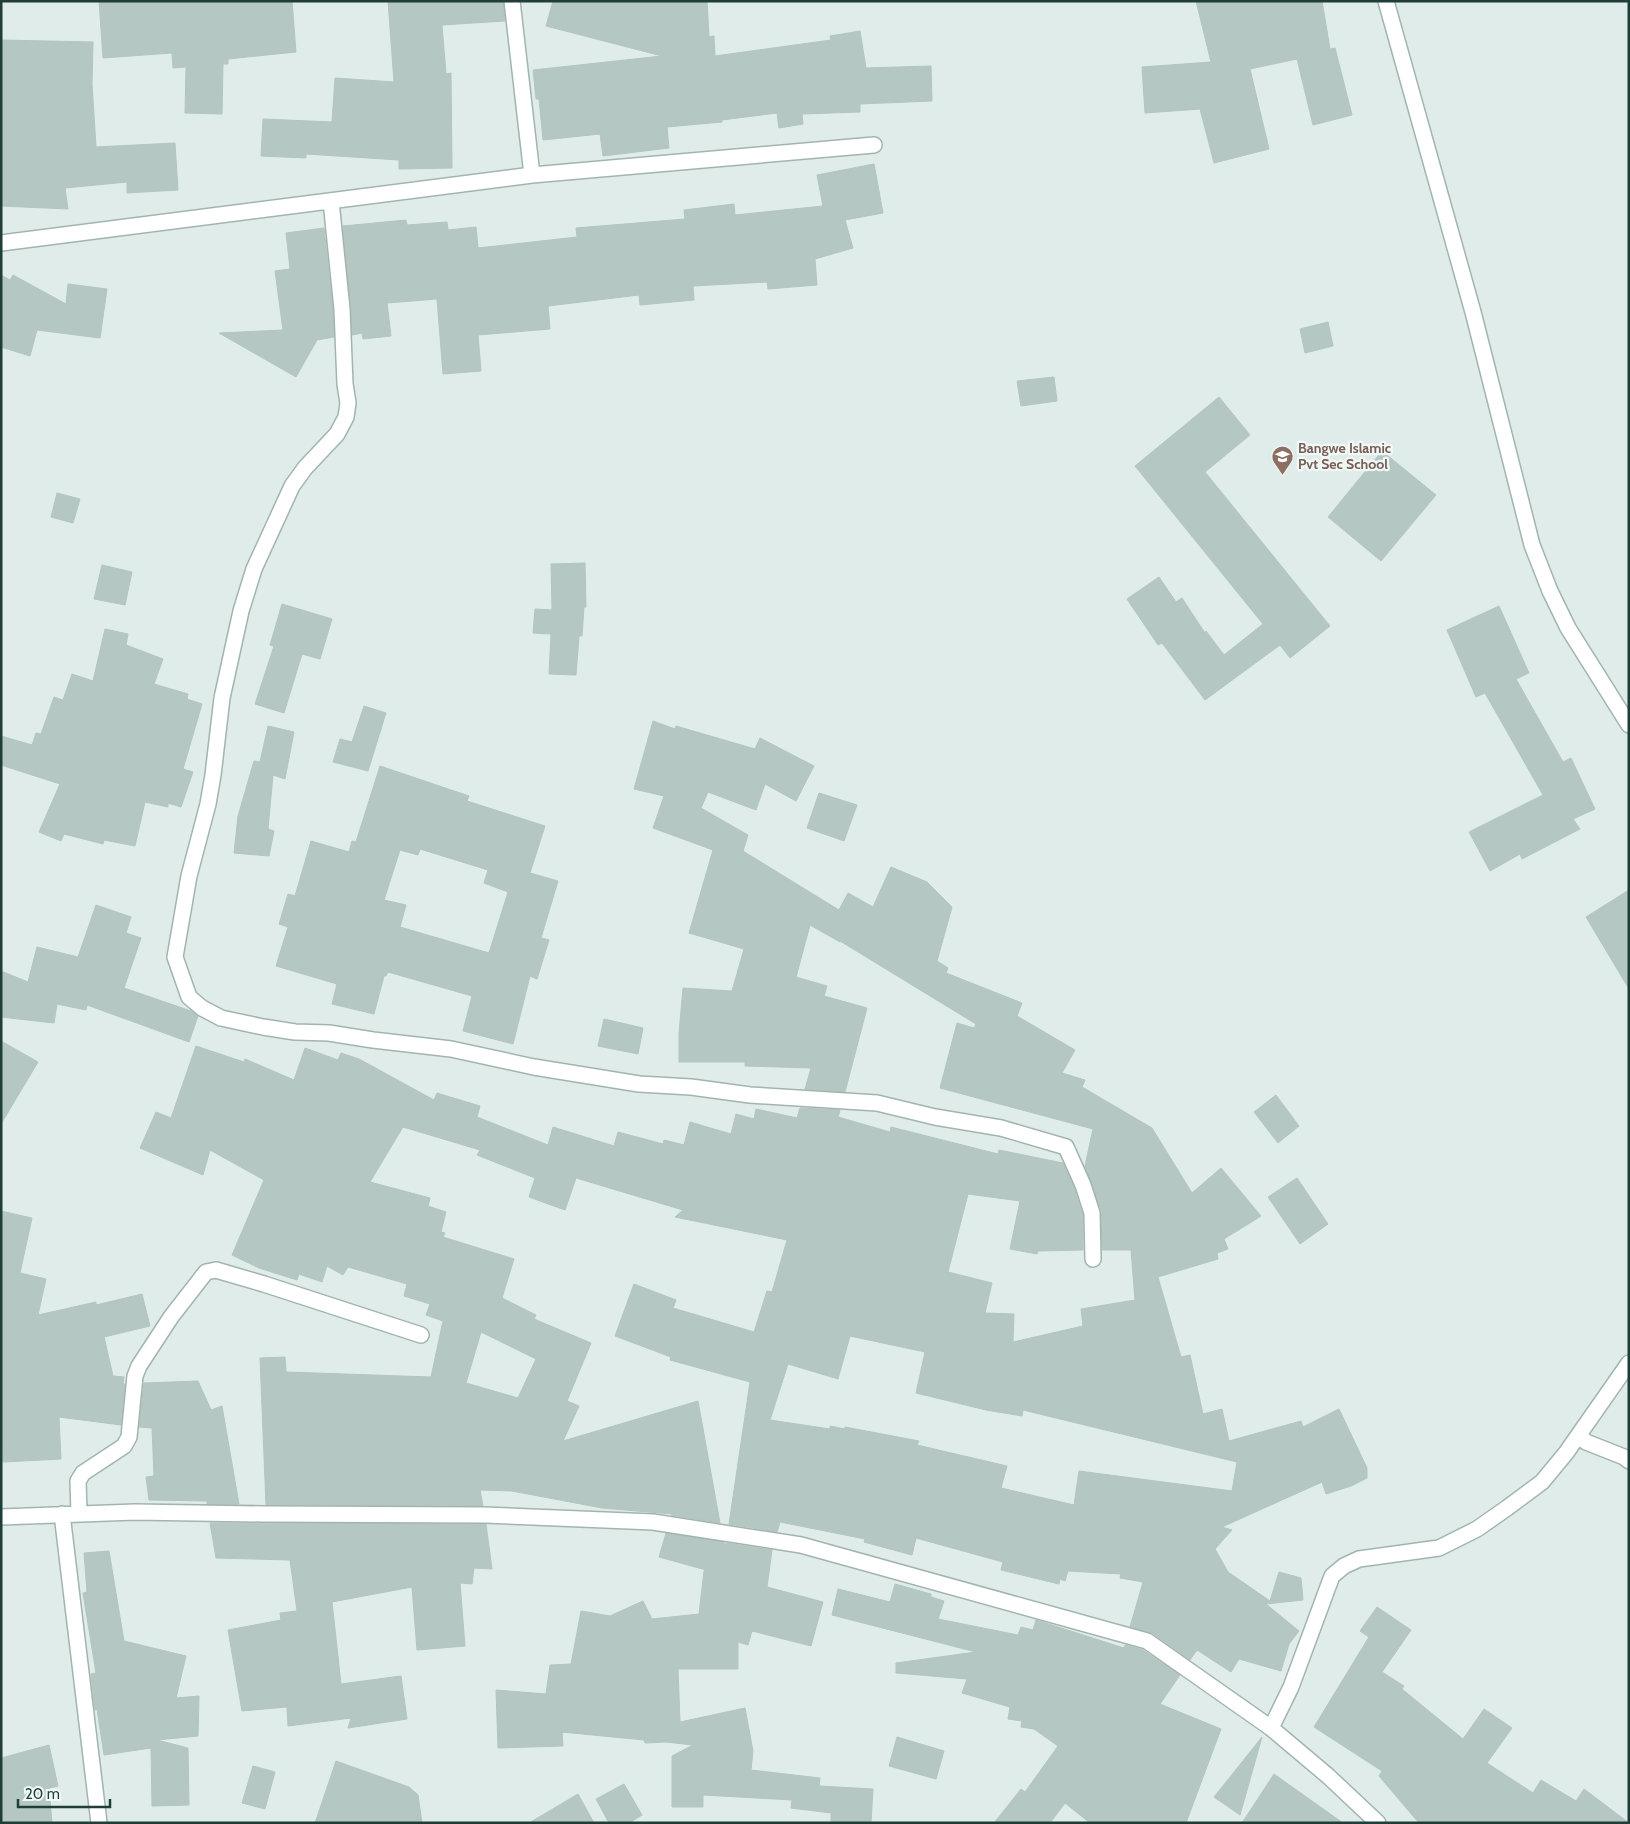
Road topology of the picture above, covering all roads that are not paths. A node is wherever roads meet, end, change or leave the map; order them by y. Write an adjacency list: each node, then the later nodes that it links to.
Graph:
1 (512, 1): 4 (street)
2 (1386, 1): 7 (street)
3 (874, 145): 4 (street)
4 (532, 175): 5 (street)
5 (331, 201): 6 (street); 8 (street)
6 (1, 243)
7 (1629, 725)
8 (1093, 1259)
9 (421, 1335): 13 (street)
10 (1629, 1363): 11 (street)
11 (1579, 1435): 12 (street); 16 (street)
12 (1629, 1461)
13 (79, 1513): 14 (street); 16 (street)
14 (62, 1514): 15 (street); 17 (street)
15 (1, 1517)
16 (1271, 1728): 18 (street)
17 (99, 1823)
18 (1378, 1823)

